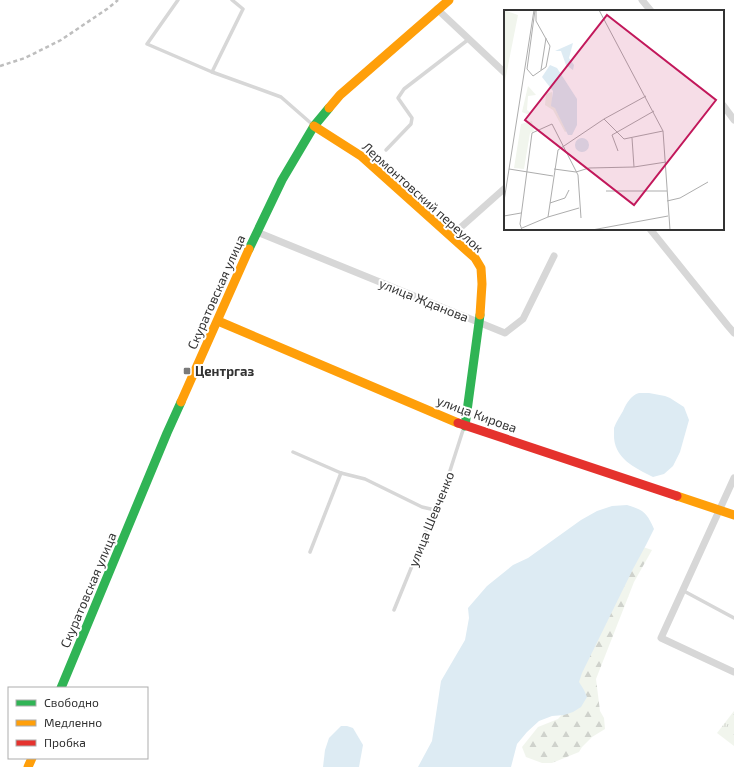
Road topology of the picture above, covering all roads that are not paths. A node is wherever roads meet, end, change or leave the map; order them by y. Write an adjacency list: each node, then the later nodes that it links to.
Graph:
1 (178, 0): 8 (lane)
2 (232, 0): 8 (lane)
3 (449, 0): 5 (street, Скуратовская улица)
4 (642, 0): 6 (street)
5 (437, 9): 7 (street); 12 (street, Скуратовская улица)
6 (650, 10)
7 (469, 39): 9 (street); 13 (lane)
8 (212, 72): 12 (lane)
9 (504, 72)
10 (724, 106): 11 (street)
11 (734, 120)
12 (314, 126): 16 (street, Скуратовская улица); 17 (street, Лермонтовский переулок)
13 (386, 150)
14 (504, 189): 17 (street)
15 (651, 230): 21 (street)
16 (257, 232): 19 (street, Скуратовская улица); 20 (street, улица Жданова)
17 (451, 236): 20 (street, Лермонтовский переулок)
18 (554, 256): 20 (street, улица Жданова)
19 (218, 320): 22 (street, улица Кирова); 34 (street, Скуратовская улица)
20 (479, 322): 22 (street, Лермонтовский переулок)
21 (734, 333)
22 (465, 426): 26 (lane, улица Шевченко); 27 (street, улица Кирова)
23 (293, 452): 24 (lane)
24 (341, 473): 26 (lane); 29 (lane)
25 (734, 478): 27 (street)
26 (435, 510): 31 (lane, улица Шевченко)
27 (719, 510): 28 (street, улица Кирова); 30 (street)
28 (734, 515)
29 (310, 552)
30 (682, 590): 32 (lane); 33 (street)
31 (394, 610)
32 (734, 618)
33 (734, 672)
34 (61, 687)

